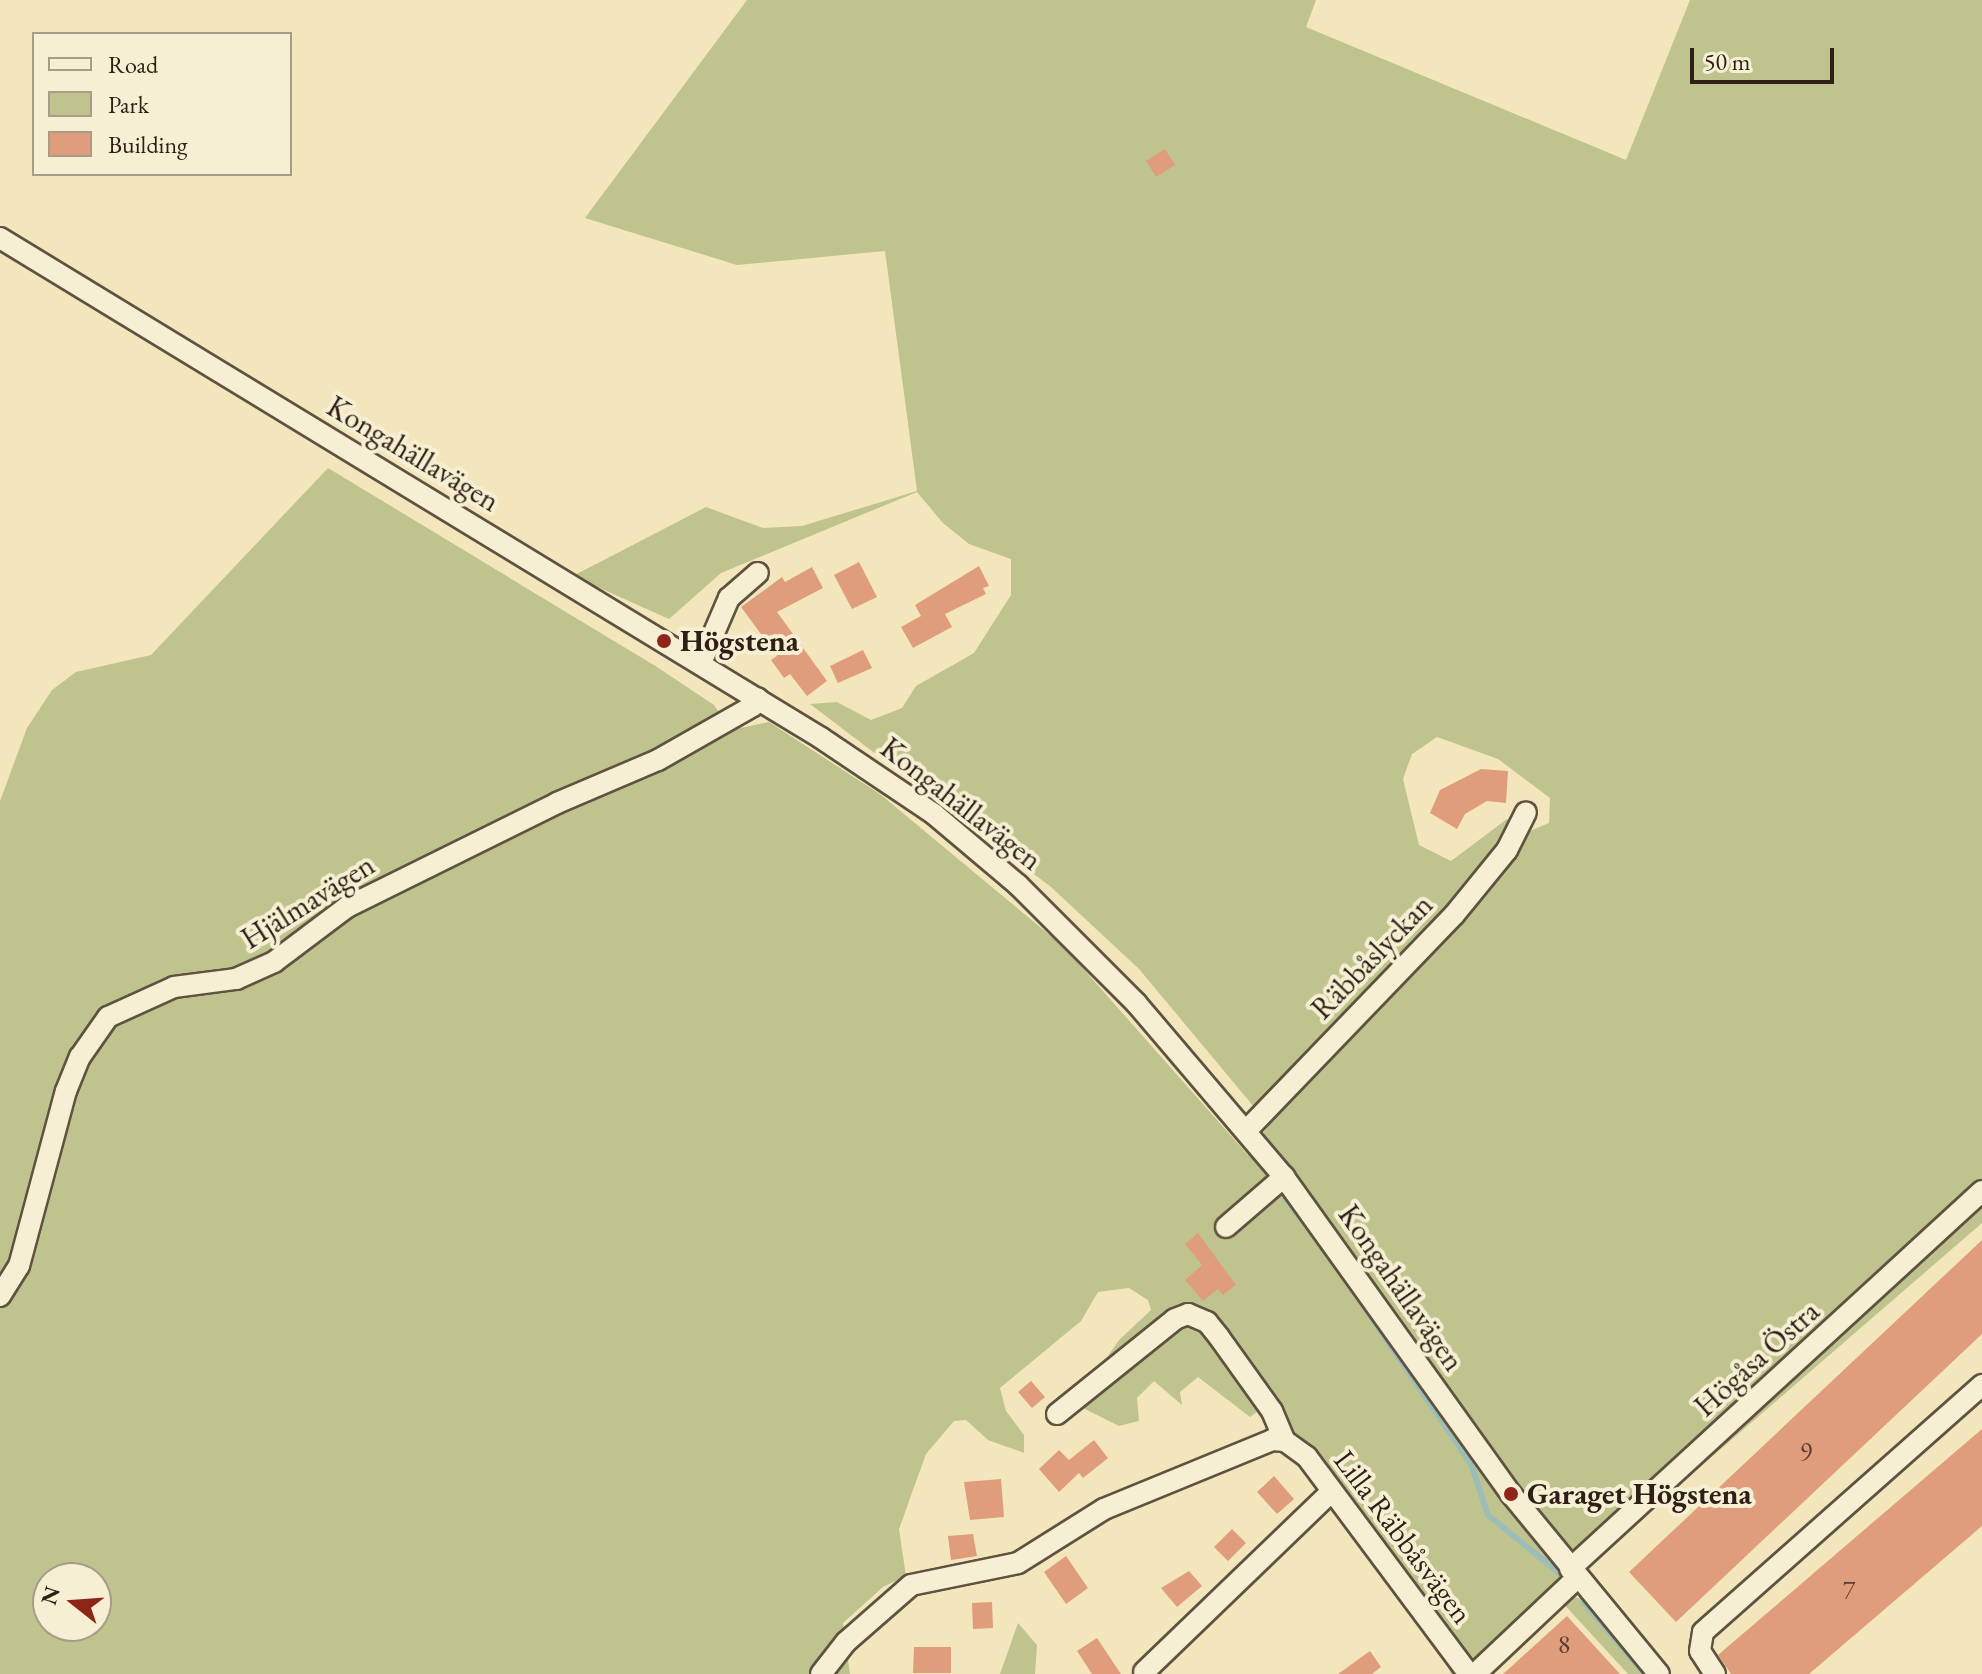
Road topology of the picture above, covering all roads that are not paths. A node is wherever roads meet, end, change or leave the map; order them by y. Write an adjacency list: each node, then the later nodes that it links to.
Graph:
1 (0, 238): 3 (street, Kongahällavägen)
2 (758, 573): 3 (street)
3 (701, 663): 4 (street, Kongahällavägen)
4 (758, 698): 6 (street, Kongahällavägen); 10 (street, Hjälmavägen)
5 (1526, 812): 6 (street, Räbbåslyckan)
6 (1246, 1131): 7 (street, Kongahällavägen)
7 (1284, 1177): 9 (street); 15 (street, Kongahällavägen)
8 (1982, 1191): 15 (street, Högåsa Östra)
9 (1226, 1227)
10 (0, 1296)
11 (1982, 1385): 20 (street)
12 (1057, 1414): 13 (street, Lilla Räbbåsvägen)
13 (1285, 1441): 14 (street, Lilla Räbbåsvägen); 17 (street)
14 (1330, 1493): 16 (street); 18 (street, Lilla Räbbåsvägen)
15 (1574, 1574): 18 (street, Högåsa Östra); 19 (street, Kongahällavägen)
16 (1144, 1672)
17 (821, 1674)
18 (1472, 1674)
19 (1659, 1674)
20 (1715, 1674)

